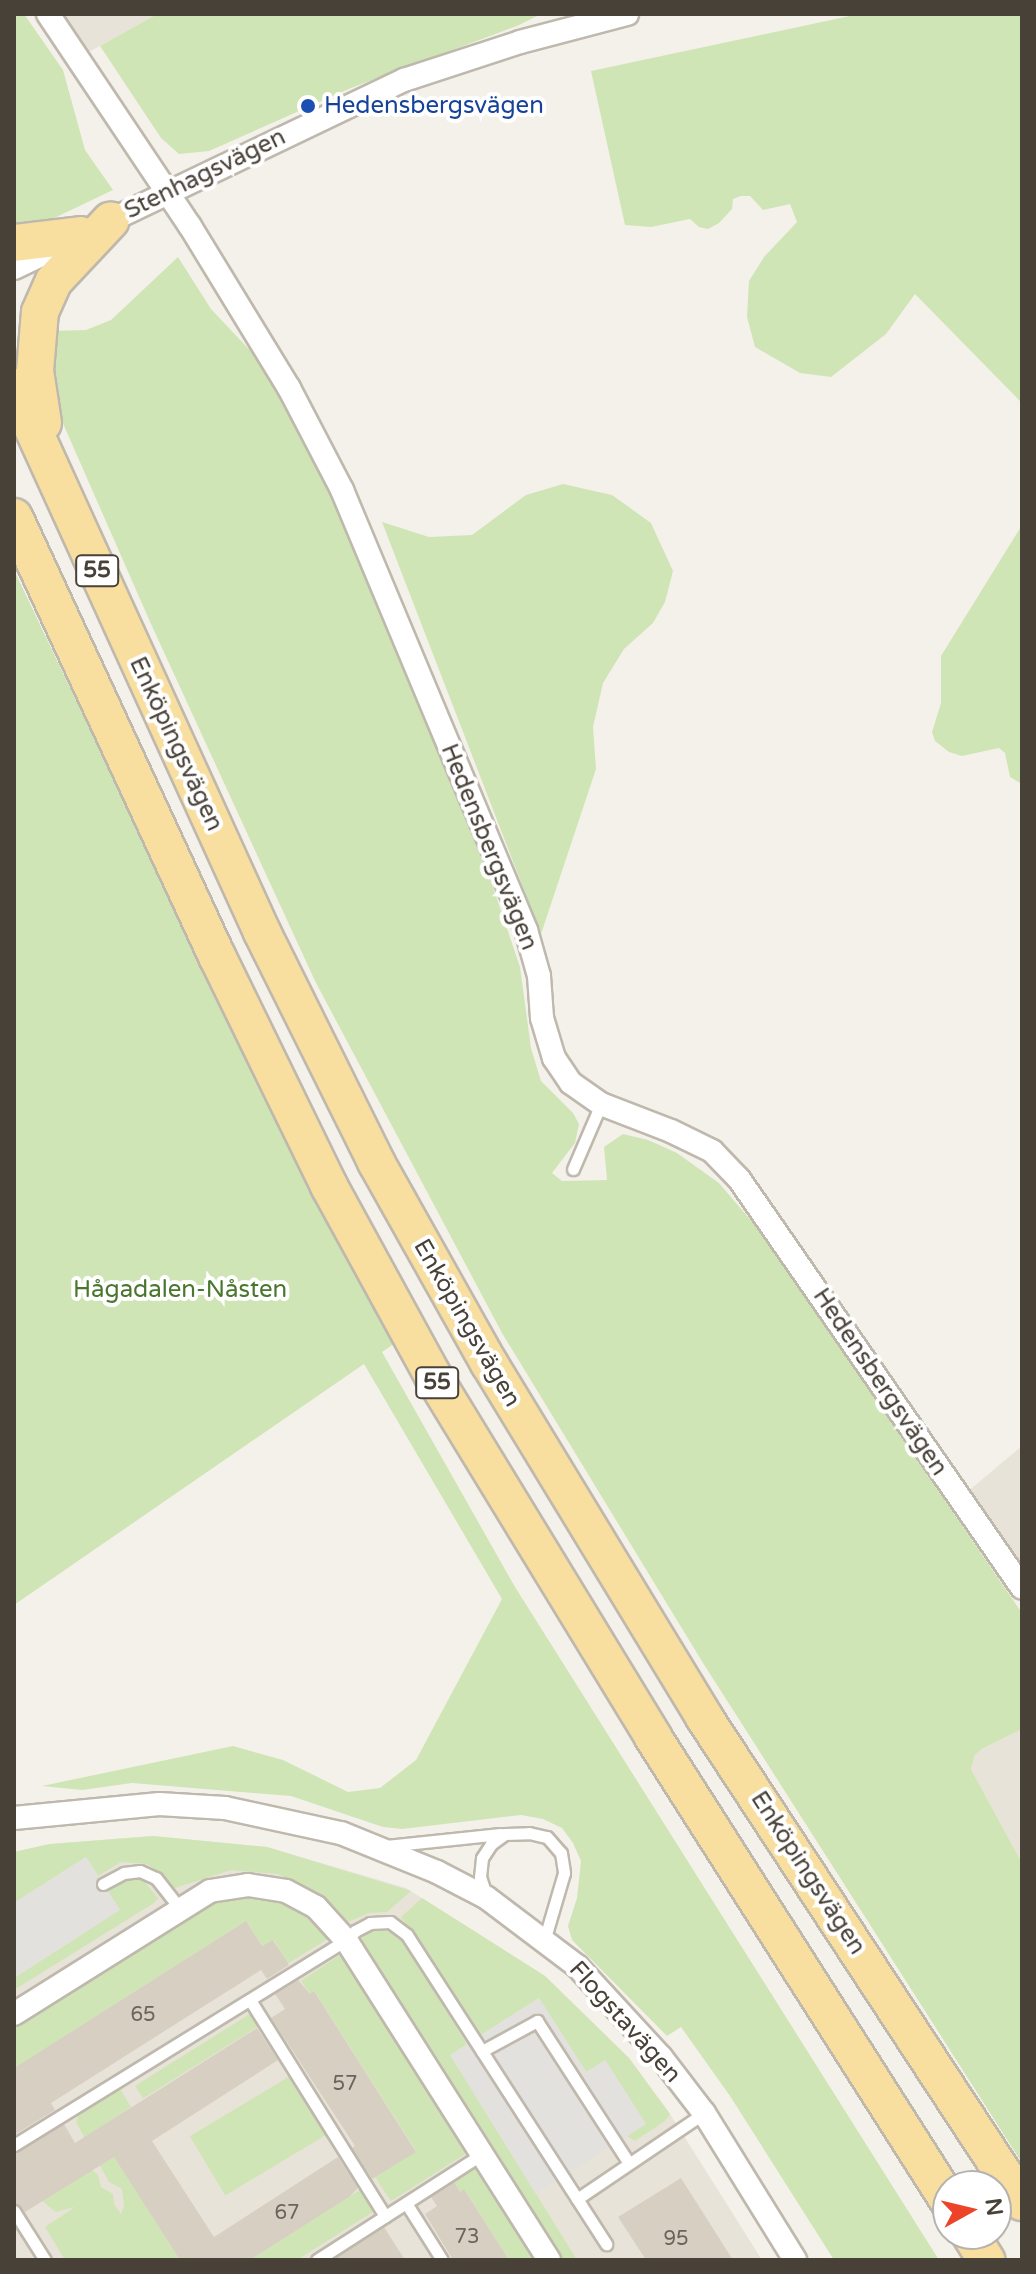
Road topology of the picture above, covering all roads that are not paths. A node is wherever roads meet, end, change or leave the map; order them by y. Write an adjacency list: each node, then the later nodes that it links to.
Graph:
1 (48, 14): 3 (street, Hedensbergsvägen)
2 (627, 14): 3 (street, Stenhagsvägen)
3 (168, 192): 4 (street, Stenhagsvägen); 10 (street, Hedensbergsvägen)
4 (96, 228): 5 (main road); 6 (street, Stenhagsvägen); 8 (main road)
5 (14, 243)
6 (14, 268)
7 (14, 387): 8 (main road, Enköpingsvägen / 55)
8 (50, 465): 30 (main road, Enköpingsvägen / 55)
9 (14, 517): 28 (main road, 55)
10 (601, 1104): 11 (lane); 12 (street, Hedensbergsvägen)
11 (573, 1169)
12 (1022, 1588)
13 (14, 1818): 15 (street, Flogstavägen)
14 (505, 1834): 15 (lane); 17 (lane); 20 (lane)
15 (381, 1847): 17 (street, Flogstavägen)
16 (103, 1884): 18 (lane)
17 (487, 1898): 20 (street, Flogstavägen)
18 (180, 1909): 19 (street); 22 (street)
19 (346, 1940): 21 (lane); 23 (lane); 26 (street)
20 (544, 1941): 24 (street, Flogstavägen)
21 (250, 2000): 25 (lane); 33 (lane)
22 (14, 2014)
23 (482, 2051): 27 (lane); 29 (lane)
24 (704, 2113): 27 (lane); 39 (street, Flogstavägen)
25 (14, 2145)
26 (482, 2154): 31 (lane); 38 (street)
27 (629, 2163): 29 (lane)
28 (932, 2175)
29 (577, 2199): 34 (lane)
30 (1022, 2202)
31 (406, 2203): 33 (lane); 37 (lane)
32 (14, 2211): 35 (lane)
33 (385, 2216): 36 (lane)
34 (606, 2244)
35 (45, 2260)
36 (317, 2260)
37 (442, 2260)
38 (549, 2260)
39 (795, 2260)

